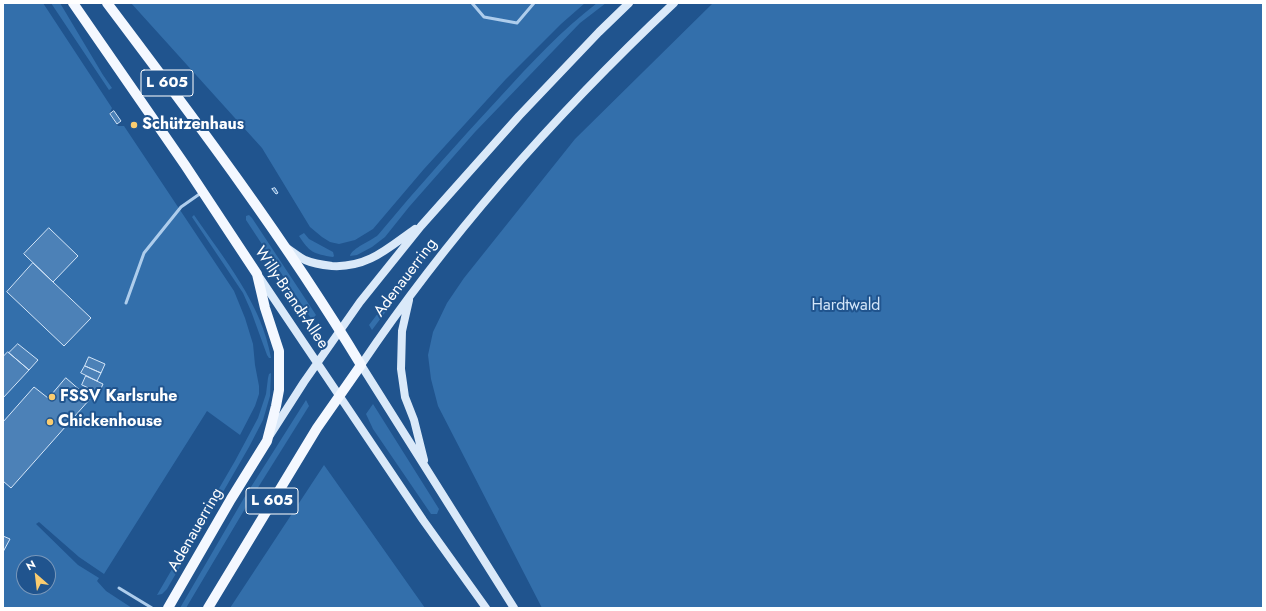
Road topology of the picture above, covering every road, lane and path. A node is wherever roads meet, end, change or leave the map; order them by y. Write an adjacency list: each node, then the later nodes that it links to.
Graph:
1 (73, 3): 7 (main road, Willy-Brandt-Allee / L 605)
2 (107, 3): 9 (main road, Willy-Brandt-Allee / L 605)
3 (472, 3): 4 (lane)
4 (534, 3)
5 (629, 3): 8 (main road, Adenauerring)
6 (674, 3): 11 (main road, Adenauerring)
7 (203, 192): 10 (main road, Willy-Brandt-Allee / L 605); 12 (lane)
8 (421, 226): 9 (main road); 13 (main road, Adenauerring)
9 (285, 247): 13 (main road, Willy-Brandt-Allee / L 605)
10 (257, 274): 14 (main road, Willy-Brandt-Allee / L 605); 17 (main road)
11 (410, 295): 15 (main road, Adenauerring); 18 (main road)
12 (126, 303)
13 (340, 331): 14 (main road, Adenauerring); 15 (main road, Willy-Brandt-Allee / L 605)
14 (317, 364): 16 (main road, Willy-Brandt-Allee); 17 (main road, Adenauerring / L 605)
15 (361, 365): 16 (main road, Adenauerring / L 605); 18 (main road, Willy-Brandt-Allee)
16 (339, 396): 22 (main road, Adenauerring / L 605); 23 (main road, Willy-Brandt-Allee)
17 (267, 442): 21 (main road, Adenauerring / L 605)
18 (426, 468): 24 (main road, Willy-Brandt-Allee)
19 (119, 588): 20 (lane)
20 (152, 608)
21 (168, 608)
22 (208, 608)
23 (486, 608)
24 (514, 608)

